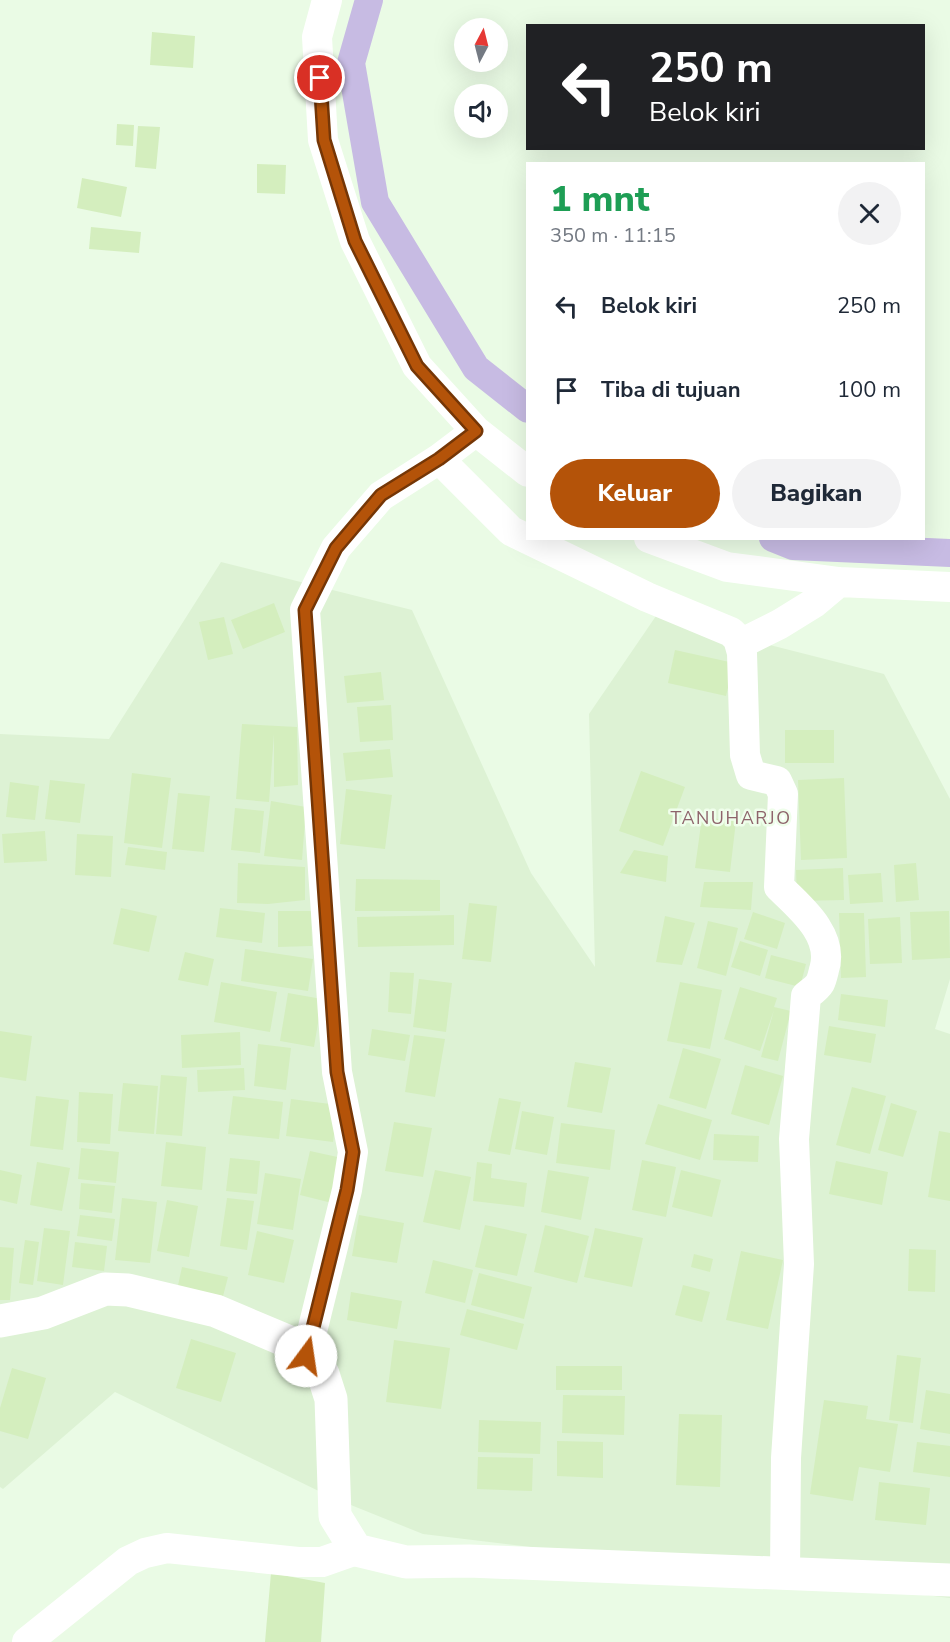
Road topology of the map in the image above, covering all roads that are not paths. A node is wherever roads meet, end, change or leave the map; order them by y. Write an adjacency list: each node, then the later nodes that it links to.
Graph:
1 (327, 0): 2 (street)
2 (476, 431): 3 (street); 4 (street)
3 (439, 459): 5 (street); 12 (street)
4 (526, 470)
5 (526, 538)
6 (530, 540): 10 (street)
7 (654, 540): 8 (street)
8 (839, 582): 9 (street); 10 (street)
9 (950, 586)
10 (740, 644): 14 (street)
11 (0, 1321): 12 (street)
12 (306, 1356): 13 (street)
13 (356, 1550): 14 (street); 16 (street)
14 (785, 1573): 15 (street)
15 (950, 1580)
16 (27, 1642)

